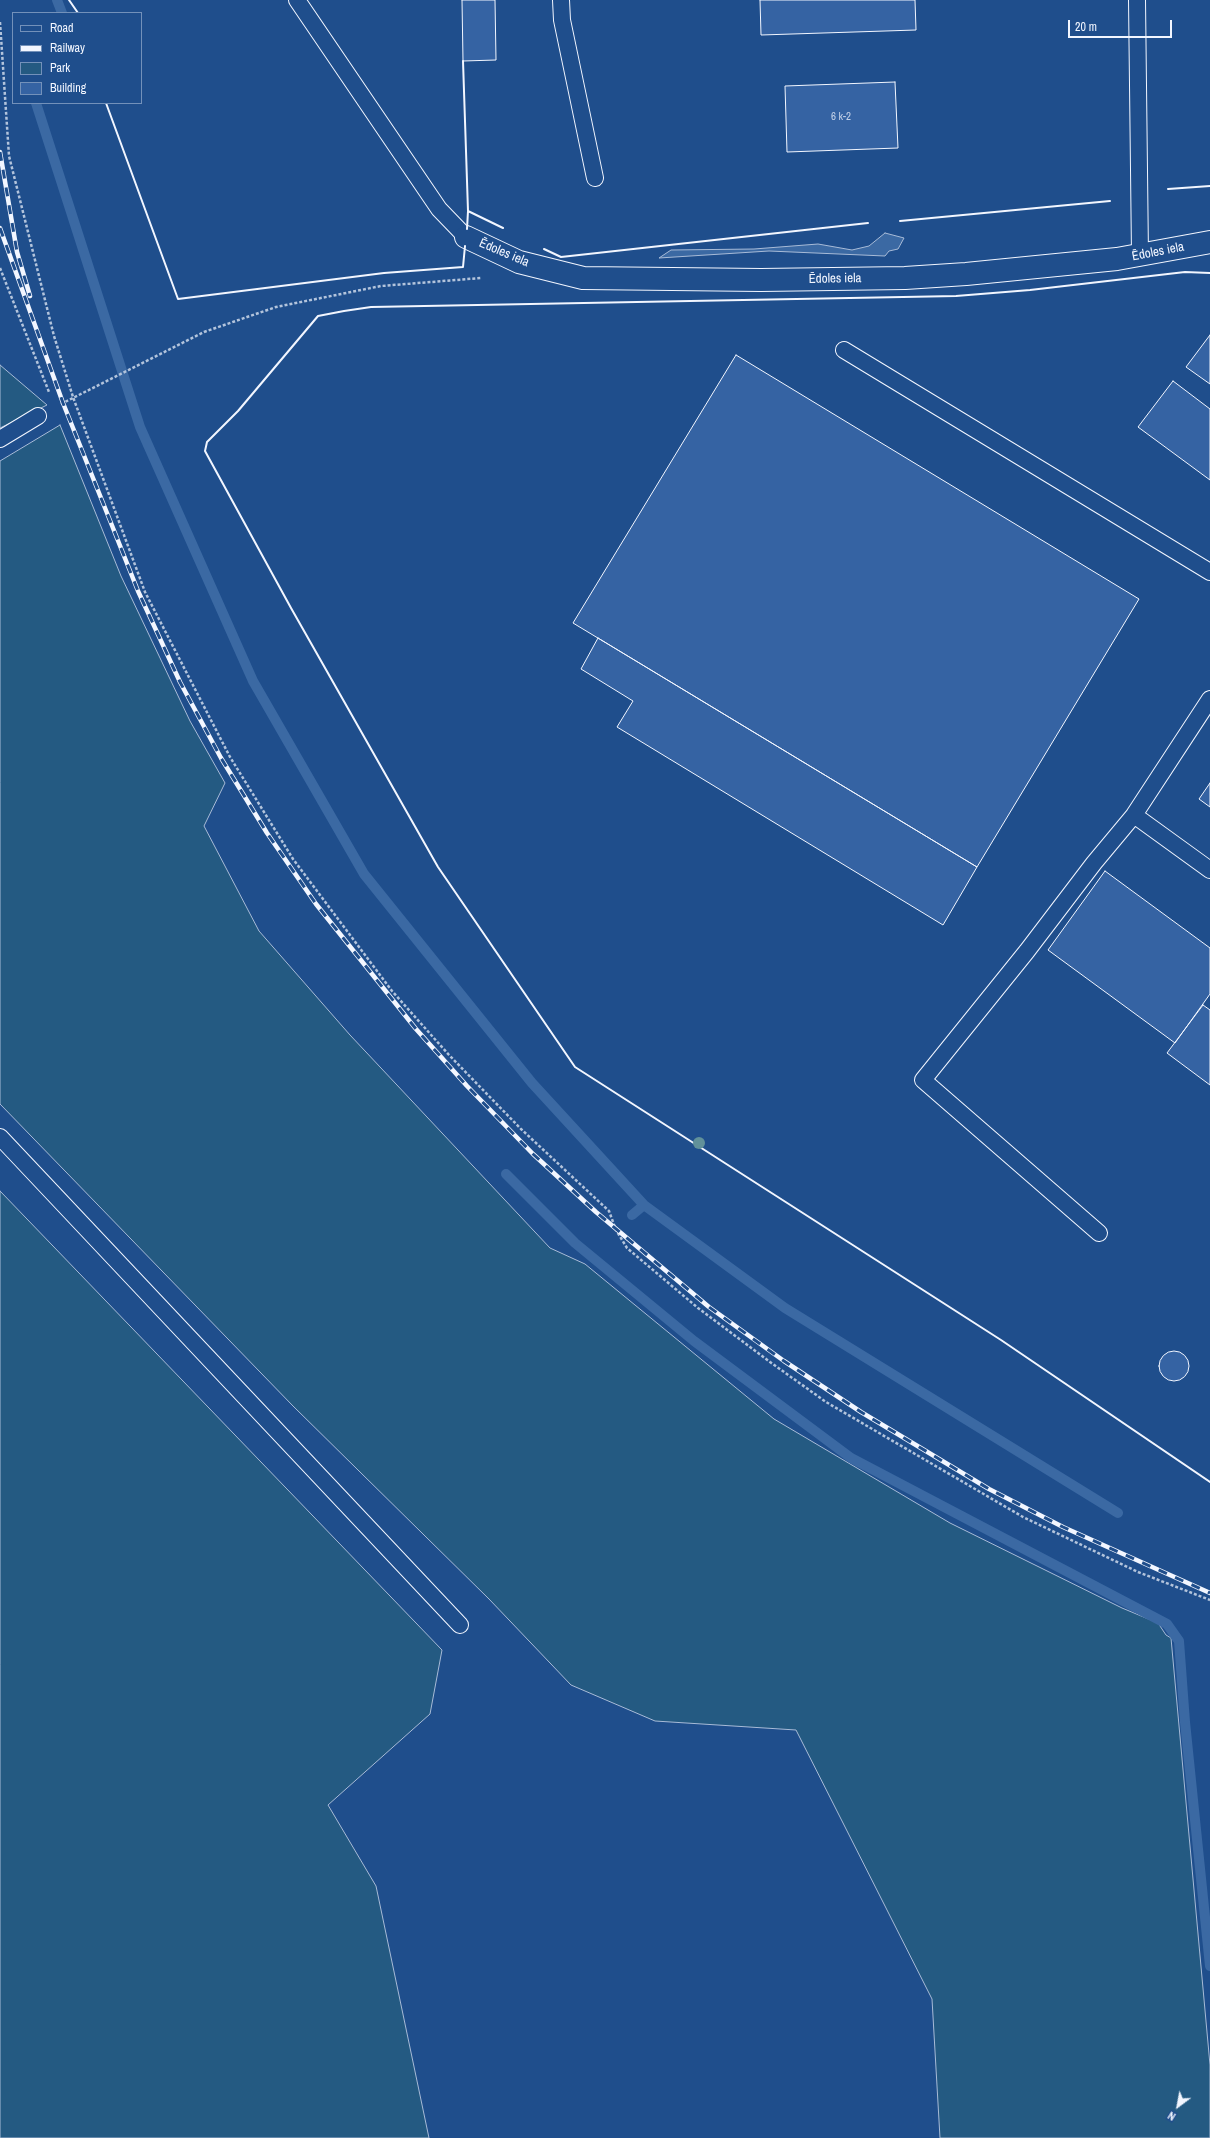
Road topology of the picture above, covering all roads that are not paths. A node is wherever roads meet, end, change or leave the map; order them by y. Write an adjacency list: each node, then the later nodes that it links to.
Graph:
1 (297, 0): 5 (lane)
2 (561, 0): 4 (lane)
3 (1137, 0): 7 (lane)
4 (595, 178)
5 (466, 237): 7 (street, Ēdoles iela)
6 (1210, 242): 7 (street, Ēdoles iela)
7 (1140, 255)
8 (844, 350): 11 (lane)
9 (38, 416): 10 (lane)
10 (0, 439)
11 (1210, 572)
12 (1210, 698): 13 (lane)
13 (1134, 815): 14 (lane); 16 (lane)
14 (1210, 870)
15 (0, 1137): 17 (lane)
16 (1099, 1233)
17 (460, 1625)

